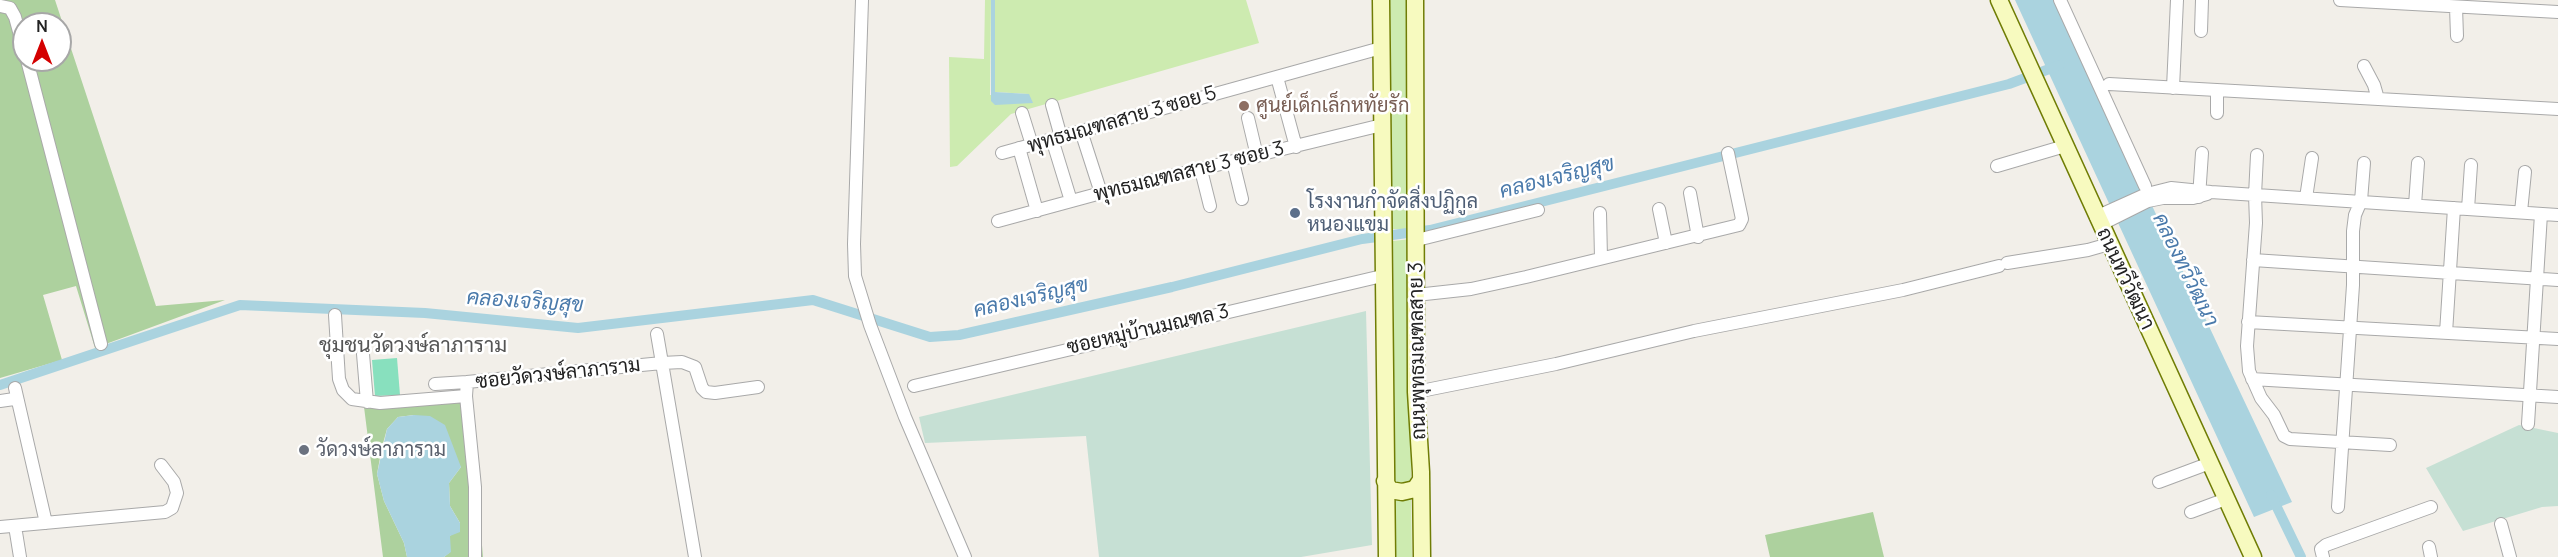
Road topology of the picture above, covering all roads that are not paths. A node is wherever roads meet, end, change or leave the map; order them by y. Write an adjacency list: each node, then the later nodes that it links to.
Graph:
1 (862, 0): 123 (street)
2 (1381, 0): 13 (main road, ถนนพุทธมณฑลสาย 3)
3 (1415, 0): 67 (main road, ถนนพุทธมณฑลสาย 3)
4 (2060, 0): 47 (street)
5 (2177, 0): 18 (street)
6 (2202, 0): 11 (street)
7 (2340, 0): 9 (street)
8 (2003, 1): 29 (main road, ถนนทวีวัฒนา)
9 (2456, 6): 10 (street); 12 (street)
10 (2558, 12)
11 (2201, 31)
12 (2457, 36)
13 (1381, 48): 16 (street, พุทธมณฑลสาย 3 ซอย 5); 26 (main road, ถนนพุทธมณฑลสาย 3)
14 (2364, 66): 20 (street)
15 (30, 72): 86 (street)
16 (1277, 77): 27 (street, พุทธมณฑลสาย 3 ซอย 5); 31 (street)
17 (2109, 84): 18 (street)
18 (2173, 88): 19 (street)
19 (2217, 90): 20 (street); 24 (street)
20 (2378, 99): 22 (street)
21 (1052, 105): 28 (street)
22 (2558, 109)
23 (1022, 113): 30 (street)
24 (2217, 113)
25 (1248, 118): 35 (street)
26 (1382, 125): 31 (street, พุทธมณฑลสาย 3 ซอย 3); 75 (main road, ถนนพุทธมณฑลสาย 3)
27 (1081, 131): 28 (street, พุทธมณฑลสาย 3 ซอย 5); 45 (street)
28 (1057, 138): 30 (street, พุทธมณฑลสาย 3 ซอย 5); 52 (street)
29 (2065, 146): 42 (street); 66 (main road, ถนนทวีวัฒนา)
30 (1025, 147): 32 (street, พุทธมณฑลสาย 3 ซอย 5); 60 (street)
31 (1296, 147): 35 (street, พุทธมณฑลสาย 3 ซอย 3)
32 (1002, 153)
33 (2202, 153): 48 (street)
34 (2257, 155): 49 (street)
35 (1257, 156): 38 (street, พุทธมณฑลสาย 3 ซอย 3)
36 (1729, 157): 68 (street)
37 (2312, 158): 50 (street)
38 (1233, 162): 43 (street, พุทธมณฑลสาย 3 ซอย 3); 51 (street)
39 (2364, 163): 53 (street)
40 (2418, 163): 54 (street)
41 (2471, 165): 58 (street)
42 (1997, 166)
43 (1201, 170): 45 (street, พุทธมณฑลสาย 3 ซอย 3); 55 (street)
44 (2525, 172): 61 (street)
45 (1101, 193): 52 (street, พุทธมณฑลสาย 3 ซอย 3)
46 (1690, 193): 68 (street)
47 (2147, 193): 48 (street); 66 (street)
48 (2203, 193): 49 (street)
49 (2255, 195): 50 (street); 72 (street)
50 (2306, 198): 53 (street)
51 (1242, 199)
52 (1071, 201): 60 (street, พุทธมณฑลสาย 3 ซอย 3)
53 (2361, 201): 54 (street); 73 (street)
54 (2415, 204): 56 (street)
55 (1210, 206)
56 (2454, 208): 58 (street); 74 (street)
57 (1659, 209): 69 (street)
58 (2468, 209): 61 (street)
59 (1538, 210): 67 (street)
60 (1037, 211): 65 (street, พุทธมณฑลสาย 3 ซอย 3)
61 (2521, 212): 63 (street)
62 (1600, 213): 71 (street)
63 (2541, 214): 64 (street); 76 (street)
64 (2558, 215)
65 (998, 221)
66 (2098, 221): 70 (main road, ถนนทวีวัฒนา)
67 (1417, 235): 78 (main road, ถนนพุทธมณฑลสาย 3)
68 (1698, 237): 69 (street)
69 (1666, 243): 71 (street)
70 (2109, 244): 96 (street); 106 (main road, ถนนทวีวัฒนา)
71 (1601, 258): 78 (street)
72 (2253, 260): 73 (street); 80 (street)
73 (2354, 267): 74 (street); 81 (street)
74 (2449, 273): 76 (street); 82 (street)
75 (1383, 276): 93 (street, ซอยหมู่บ้านมณฑล 3); 109 (main road, ถนนพุทธมณฑลสาย 3)
76 (2538, 279): 77 (street); 84 (street)
77 (2558, 280)
78 (1416, 295): 96 (main road, ถนนพุทธมณฑลสาย 3)
79 (335, 315): 102 (street)
80 (2248, 322): 81 (street); 89 (street)
81 (2348, 328): 82 (street); 92 (street)
82 (2446, 333): 84 (street)
83 (657, 334): 88 (street)
84 (2533, 338): 85 (street); 97 (street)
85 (2558, 339)
86 (101, 344)
87 (363, 354): 102 (street)
88 (662, 363): 90 (street, ซอยวัดวงษ์ลาภาราม); 94 (street); 122 (street, ซอยวัดวงษ์ลาภาราม)
89 (2252, 379): 92 (street); 104 (street)
90 (467, 382): 91 (street); 98 (street, ซอยวัดวงษ์ลาภาราม)
91 (435, 384)
92 (2344, 384): 97 (street); 104 (street)
93 (914, 386)
94 (758, 387)
95 (15, 388): 101 (street)
96 (1416, 392): 108 (main road, ถนนพุทธมณฑลสาย 3)
97 (2530, 395): 99 (street); 103 (street)
98 (466, 396): 102 (street); 121 (street, ซอยวัดวงษ์ลาภาราม)
99 (2558, 397)
100 (0, 400): 101 (street)
101 (18, 401): 115 (street)
102 (367, 402)
103 (2528, 424)
104 (2341, 443): 105 (street); 112 (street)
105 (2390, 445)
106 (2210, 463): 110 (street); 111 (main road, ถนนทวีวัฒนา)
107 (161, 465): 115 (street)
108 (1421, 480): 109 (main road); 125 (main road, ถนนพุทธมณฑลสาย 3)
109 (1385, 481): 124 (main road, ถนนพุทธมณฑลสาย 3)
110 (2159, 482)
111 (2226, 499): 114 (street); 119 (main road, ถนนทวีวัฒนา)
112 (2338, 507)
113 (2430, 507): 126 (street)
114 (2191, 512)
115 (46, 523): 117 (street)
116 (2501, 524): 127 (street)
117 (15, 526): 118 (street); 120 (street)
118 (0, 527)
119 (2246, 554)
120 (20, 557)
121 (476, 557)
122 (695, 557)
123 (965, 557)
124 (1387, 557)
125 (1422, 557)
126 (2322, 557)
127 (2510, 557)

